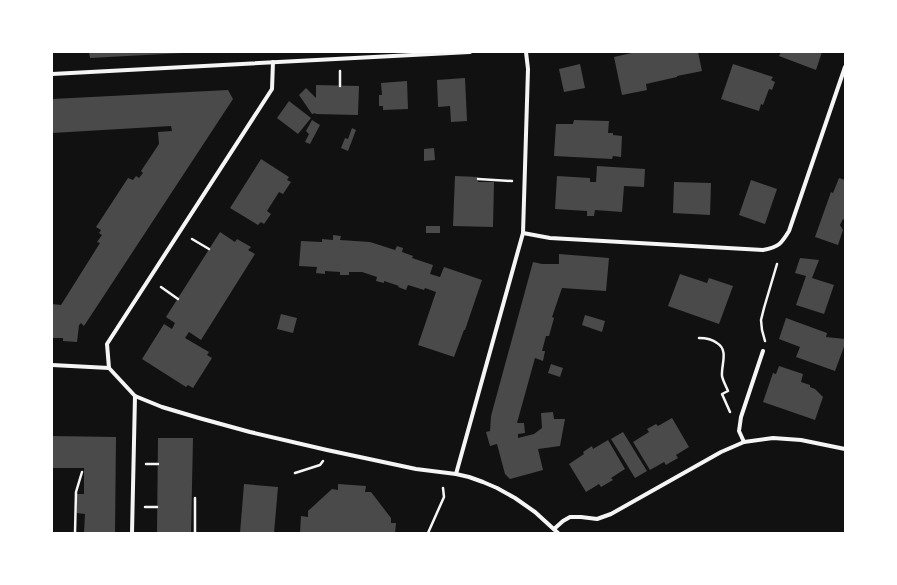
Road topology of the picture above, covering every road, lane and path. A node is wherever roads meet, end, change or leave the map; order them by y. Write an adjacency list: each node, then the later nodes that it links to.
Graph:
1 (470, 52): 3 (street)
2 (526, 52): 10 (street)
3 (273, 62): 6 (street); 19 (street)
4 (845, 67): 10 (street)
5 (340, 71): 7 (path)
6 (52, 74)
7 (340, 86)
8 (478, 180): 9 (path)
9 (512, 181)
10 (523, 233): 29 (street)
11 (192, 238): 12 (path)
12 (209, 249)
13 (777, 264): 17 (path)
14 (161, 288): 15 (path)
15 (178, 298)
16 (699, 338): 21 (path)
17 (763, 351): 21 (street)
18 (52, 365): 19 (street)
19 (109, 368): 20 (street)
20 (135, 396): 29 (street); 36 (street)
21 (740, 423): 22 (street)
22 (744, 442): 23 (street); 34 (street)
23 (845, 449)
24 (323, 461): 28 (path)
25 (146, 464): 26 (path)
26 (158, 464)
27 (82, 472): 35 (path)
28 (295, 473)
29 (456, 474): 34 (street)
30 (443, 488): 38 (path)
31 (195, 498): 37 (path)
32 (145, 507): 33 (path)
33 (157, 507)
34 (556, 531)
35 (75, 533)
36 (132, 533)
37 (195, 533)
38 (428, 533)

